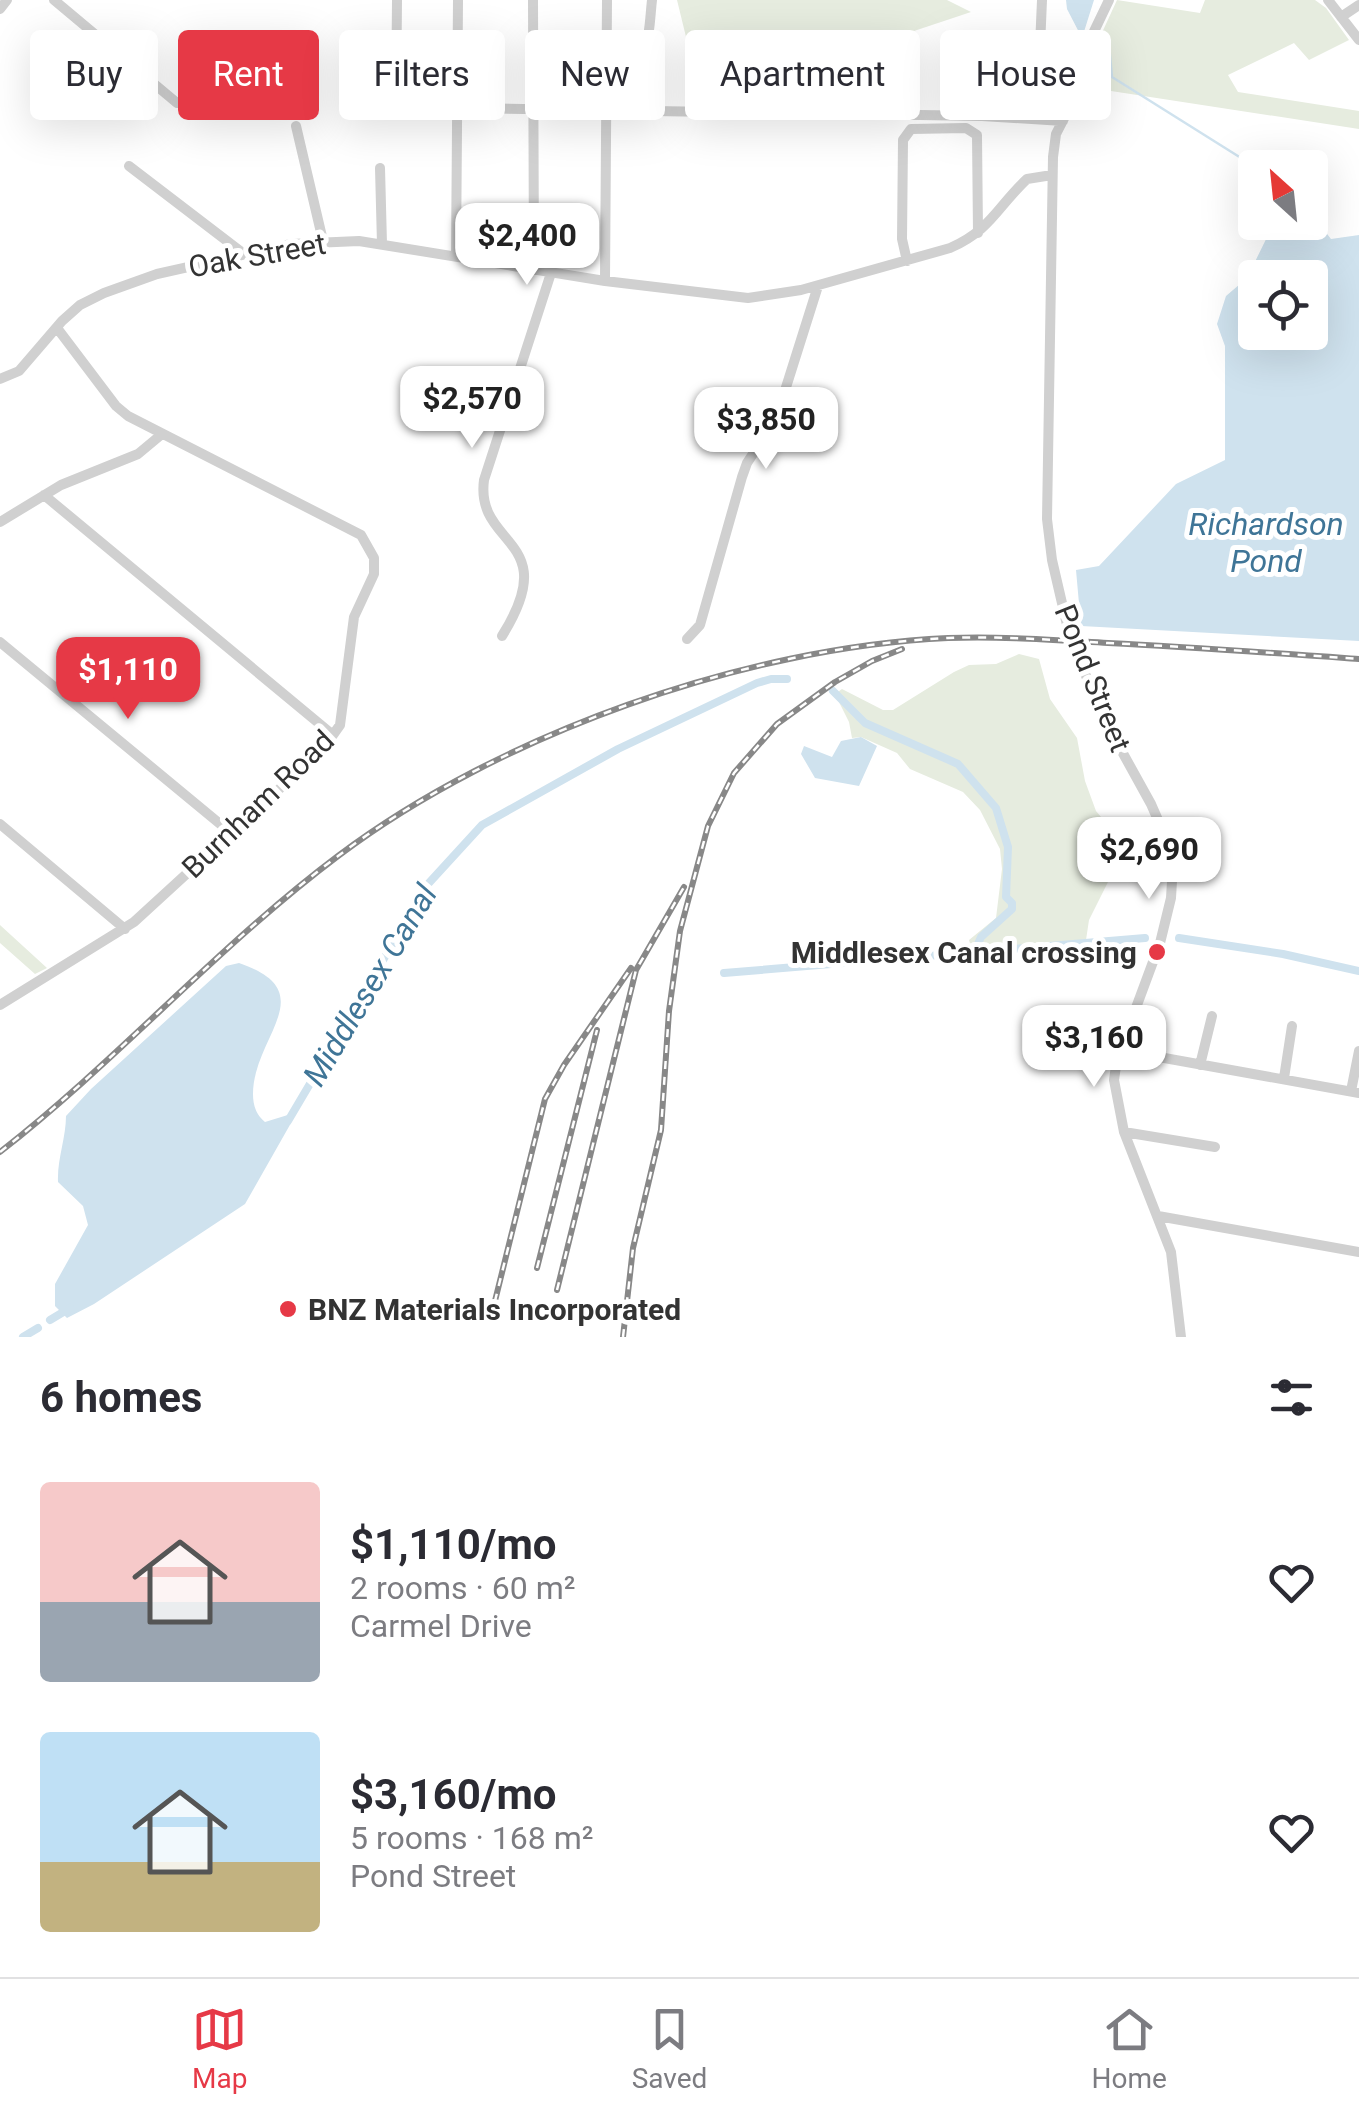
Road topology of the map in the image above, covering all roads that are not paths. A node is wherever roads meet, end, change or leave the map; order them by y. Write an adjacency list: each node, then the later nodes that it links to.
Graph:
1 (8, 0): 12 (street)
2 (54, 0): 21 (street)
3 (396, 0): 14 (street)
4 (458, 0): 15 (street)
5 (532, 0): 16 (street)
6 (607, 0): 17 (street)
7 (652, 0): 18 (street)
8 (1042, 0): 19 (street)
9 (1109, 0): 26 (street, Pond Street)
10 (1328, 0): 13 (street)
11 (1359, 5): 13 (street)
12 (0, 8)
13 (1342, 17): 20 (street)
14 (396, 30)
15 (458, 30)
16 (532, 30)
17 (607, 30)
18 (649, 30)
19 (1041, 30)
20 (1359, 40)
21 (177, 103)
22 (457, 120): 37 (street)
23 (533, 120): 39 (street)
24 (606, 120): 41 (street)
25 (1056, 120): 26 (street)
26 (1063, 121): 30 (street, Pond Street)
27 (296, 126): 34 (street)
28 (130, 166): 36 (street)
29 (380, 168): 35 (street)
30 (1052, 176): 32 (street, Oak Street); 58 (street, Pond Street, bridge)
31 (978, 199): 32 (street); 33 (street); 38 (street)
32 (1003, 209): 33 (street, Oak Street)
33 (978, 232): 38 (street, Oak Street)
34 (323, 241): 35 (street, Oak Street); 36 (street, Oak Street)
35 (382, 244): 37 (street, Oak Street)
36 (244, 254): 43 (street, Oak Street)
37 (456, 256): 39 (street, Oak Street)
38 (907, 262): 42 (street, Oak Street)
39 (534, 270): 40 (street, Oak Street)
40 (551, 272): 41 (street, Oak Street); 48 (street)
41 (605, 282): 42 (street, Oak Street)
42 (818, 286): 49 (street)
43 (57, 328): 44 (street, Oak Street); 45 (street, Burnham Road)
44 (0, 380)
45 (162, 434): 46 (street); 51 (street, Burnham Road)
46 (44, 495): 47 (street); 51 (street)
47 (0, 522)
48 (502, 636)
49 (687, 639)
50 (0, 642): 53 (street)
51 (333, 735): 53 (street, Burnham Road)
52 (0, 824): 54 (street)
53 (231, 833): 54 (street, Burnham Road)
54 (125, 929): 55 (street, Burnham Road)
55 (0, 1005)
56 (1212, 1016): 60 (street)
57 (1292, 1026): 61 (street)
58 (1120, 1050): 60 (street); 63 (street, Pond Street)
59 (1359, 1051): 62 (street)
60 (1200, 1065): 61 (street)
61 (1284, 1078): 62 (street)
62 (1355, 1092)
63 (1124, 1132): 64 (street); 65 (street, Pond Street)
64 (1215, 1147)
65 (1158, 1216): 66 (street); 67 (street, Pond Street)
66 (1359, 1252)
67 (1181, 1337)

